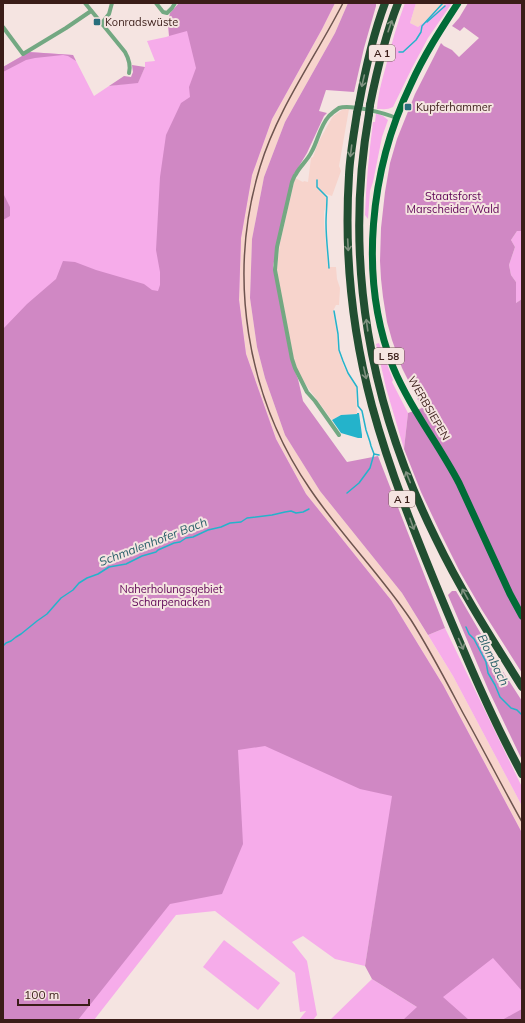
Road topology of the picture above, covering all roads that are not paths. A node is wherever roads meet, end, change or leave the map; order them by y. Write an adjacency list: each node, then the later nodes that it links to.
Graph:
1 (84, 3): 8 (street)
2 (112, 3): 9 (street)
3 (156, 3): 4 (street)
4 (175, 3)
5 (385, 3): 16 (highway, A 1, one-way to 16, bridge)
6 (398, 3): 15 (highway, A 1, one-way to 6, bridge)
7 (458, 3): 12 (main road, L 58)
8 (91, 11): 9 (street); 10 (street)
9 (102, 24): 11 (street)
10 (3, 27)
11 (129, 73)
12 (396, 118): 13 (street); 14 (main road, WERBSIEPEN / L 58)
13 (339, 435)
14 (522, 616)
15 (522, 687)
16 (522, 774)

